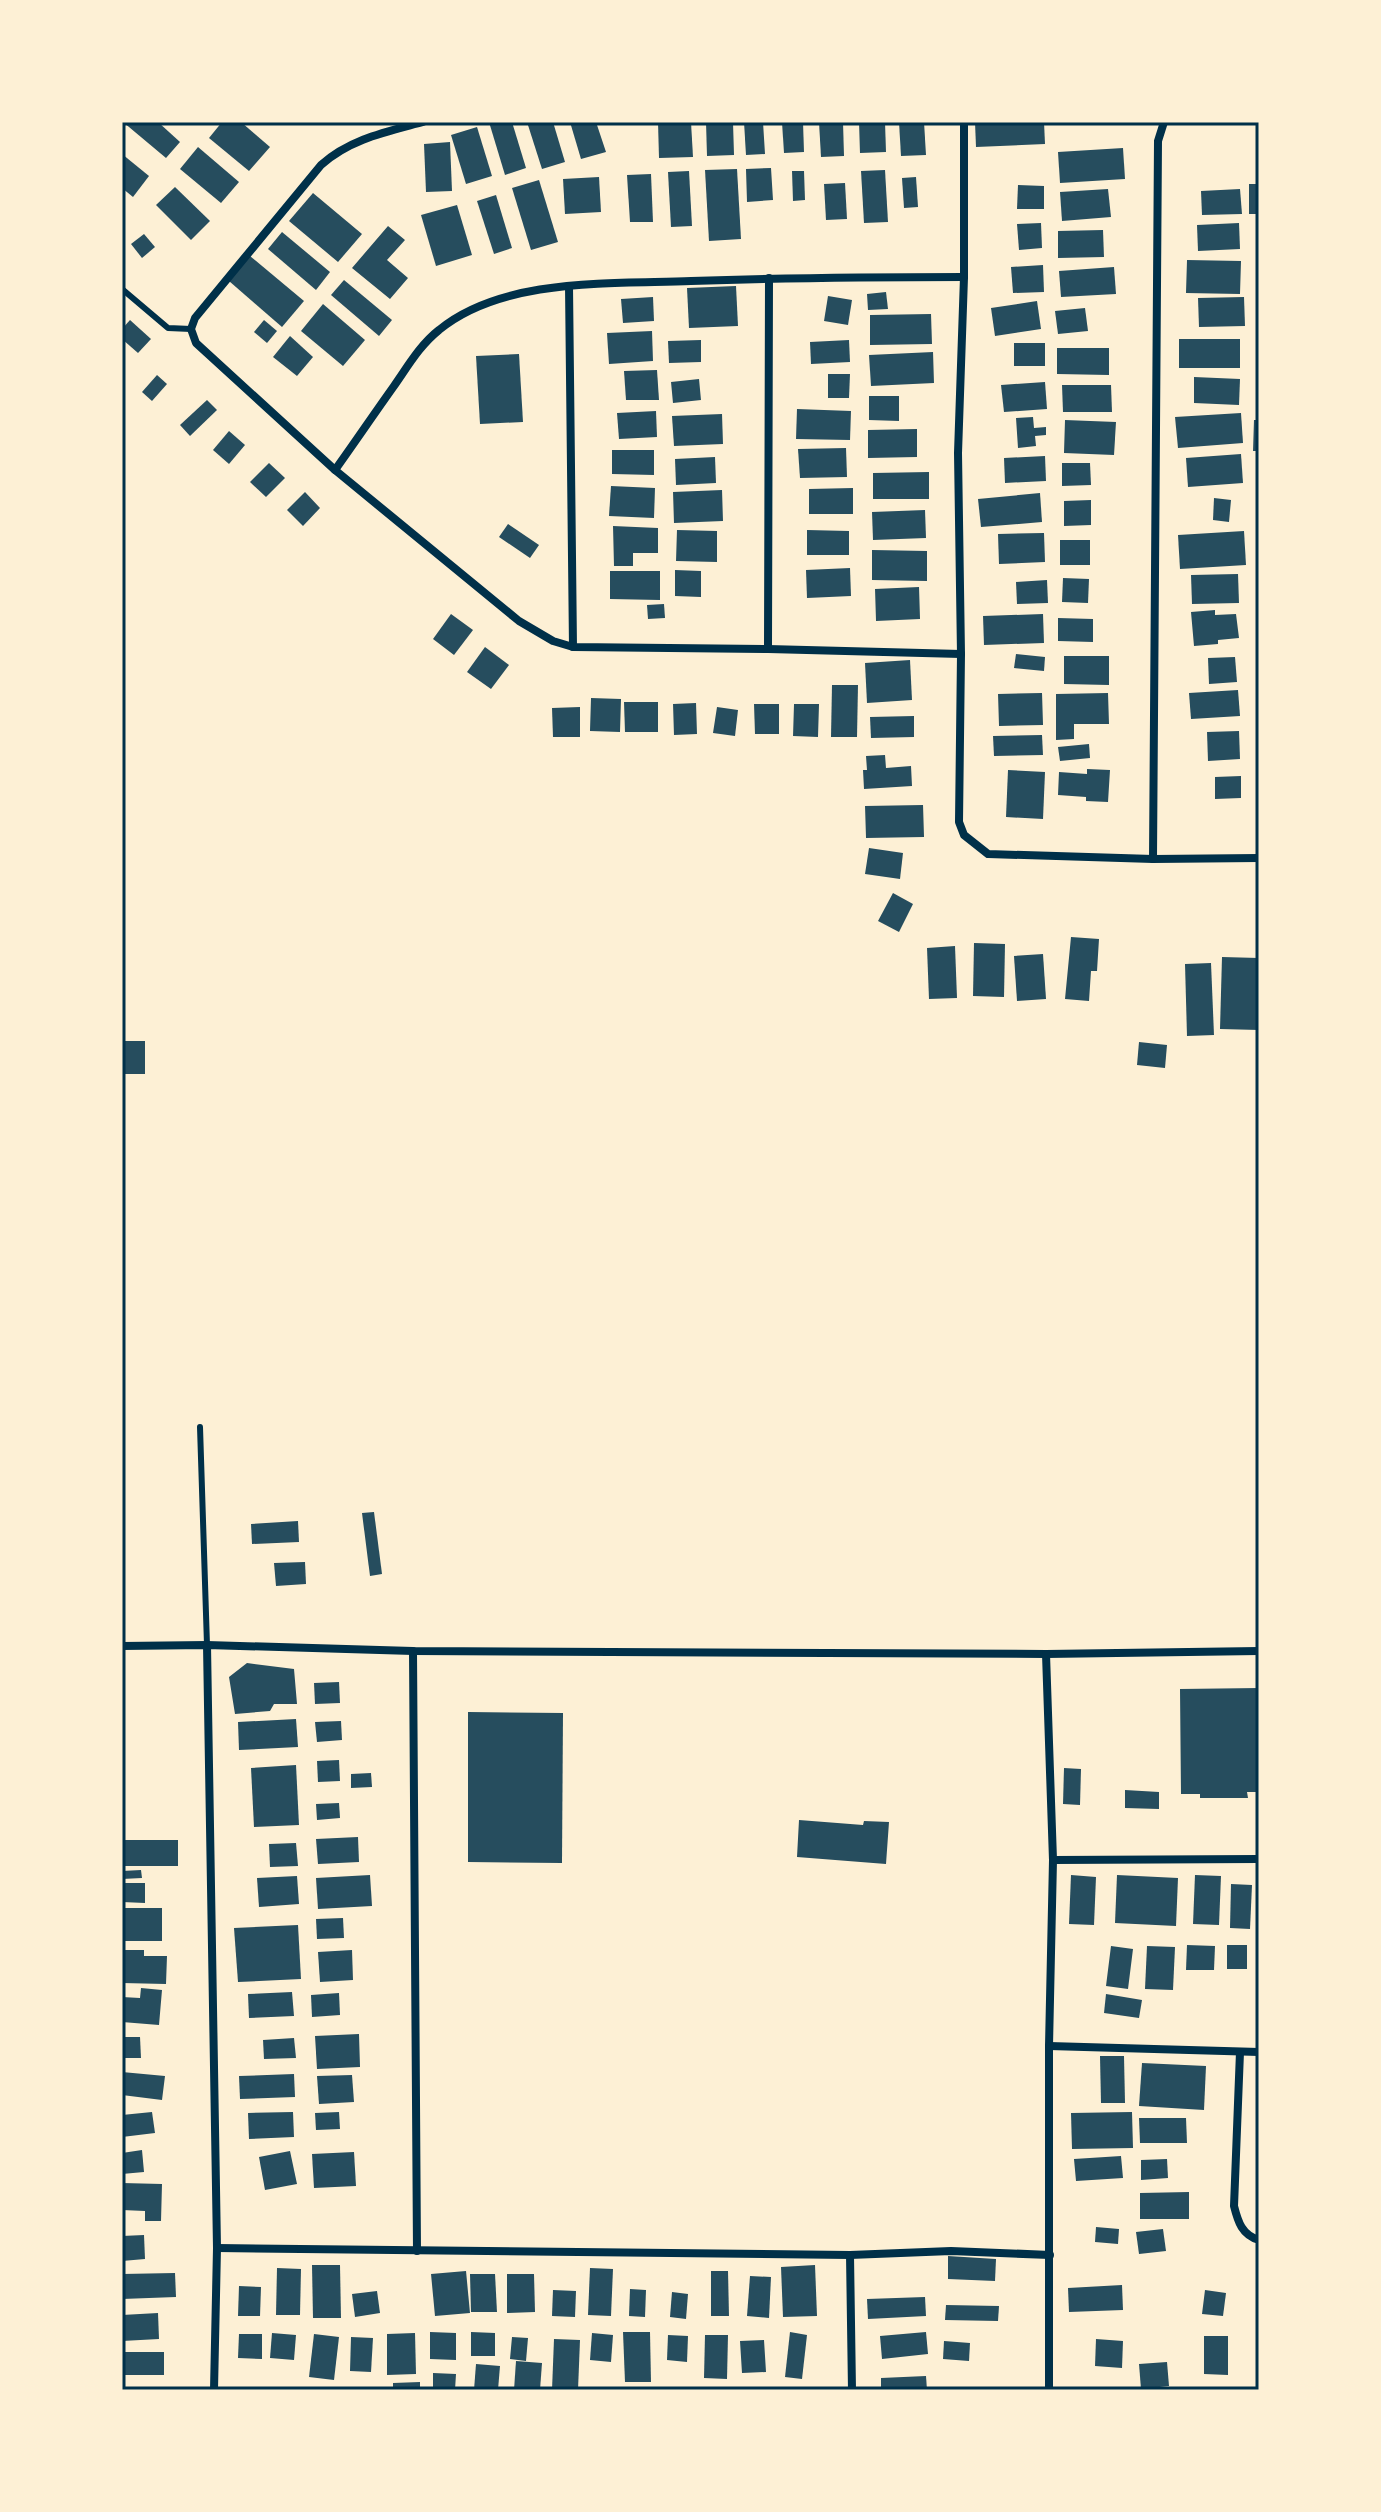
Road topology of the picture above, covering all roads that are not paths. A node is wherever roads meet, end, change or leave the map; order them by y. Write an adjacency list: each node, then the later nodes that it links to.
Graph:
1 (423, 122): 8 (street)
2 (964, 122): 4 (street)
3 (1164, 122): 14 (street)
4 (964, 277): 5 (street); 12 (street)
5 (769, 278): 6 (street); 11 (street)
6 (569, 286): 9 (street); 10 (street)
7 (122, 289): 8 (lane)
8 (191, 329): 9 (street)
9 (335, 470): 10 (street)
10 (573, 647): 11 (street)
11 (768, 649): 12 (street)
12 (961, 654): 14 (street)
13 (1259, 858): 14 (street)
14 (1153, 859)
15 (200, 1427): 16 (lane)
16 (207, 1645): 17 (street); 18 (street); 27 (street)
17 (122, 1646)
18 (413, 1651): 20 (street); 28 (street)
19 (1259, 1651): 20 (street)
20 (1046, 1654): 22 (street)
21 (1259, 1859): 22 (street)
22 (1053, 1860): 23 (street)
23 (1049, 2046): 24 (street); 30 (street)
24 (1240, 2052): 25 (street); 26 (street)
25 (1259, 2052)
26 (1259, 2240)
27 (217, 2248): 28 (street); 31 (street)
28 (417, 2251): 29 (street)
29 (850, 2255): 30 (street); 32 (street)
30 (1050, 2255): 33 (street)
31 (214, 2390)
32 (852, 2390)
33 (1049, 2390)

